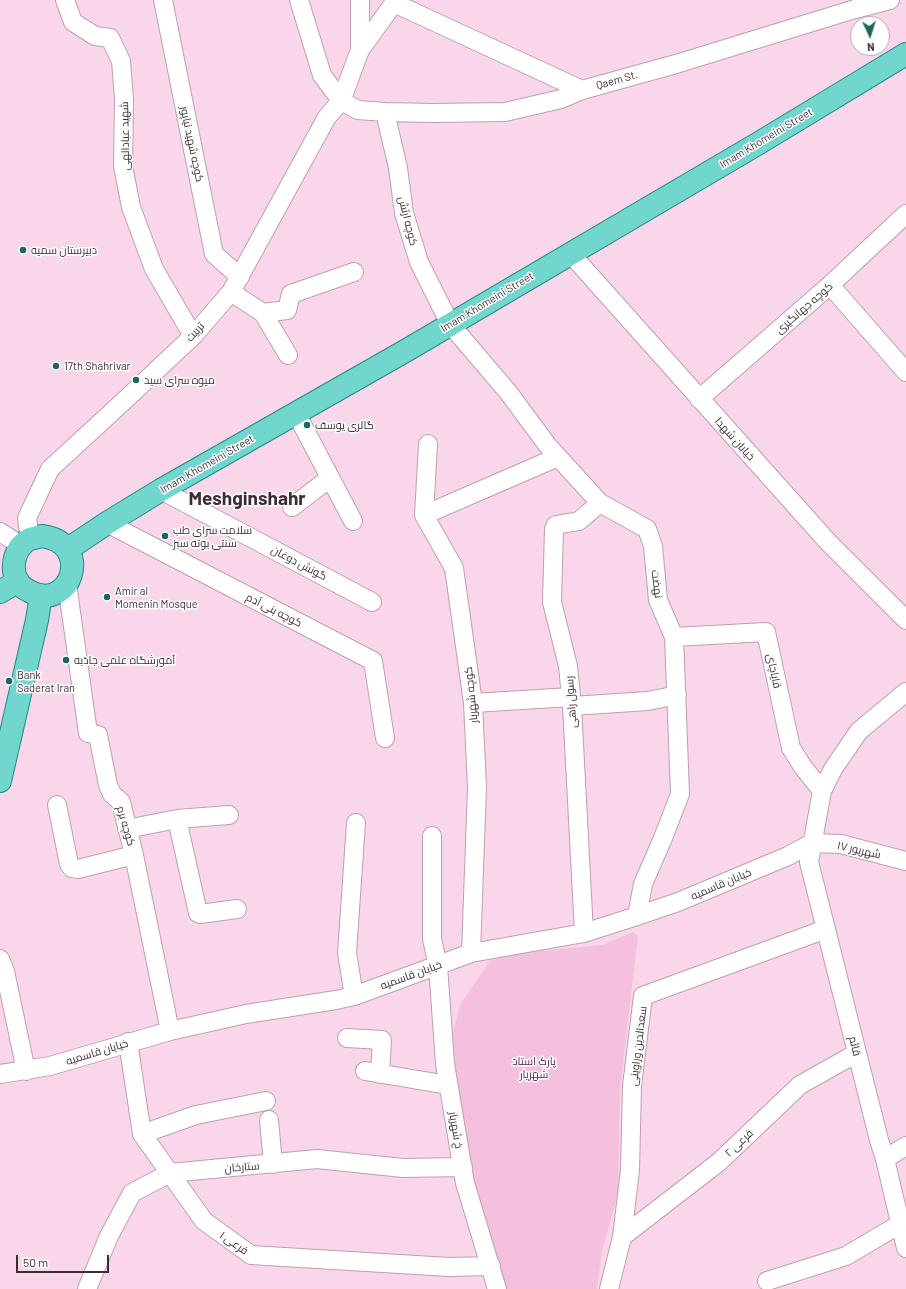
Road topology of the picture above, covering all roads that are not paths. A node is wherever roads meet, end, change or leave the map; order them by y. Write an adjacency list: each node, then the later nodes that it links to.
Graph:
1 (65, 0): 19 (street, شهید عبادالهی)
2 (163, 0): 15 (street, کوچه شهید نیاپور)
3 (299, 0): 10 (street)
4 (360, 0): 7 (street)
5 (890, 0): 9 (street, Qaem St.)
6 (393, 2): 7 (street); 9 (street)
7 (360, 50): 10 (street)
8 (906, 54): 13 (main road, Imam Khomeini Street)
9 (582, 90): 11 (street, Qaem St.)
10 (341, 101): 11 (street, Qaem St.); 15 (street, تربیت)
11 (385, 112): 18 (street, کوچه ارتش)
12 (906, 214): 16 (street, کوچه جهانگیری)
13 (570, 253): 18 (main road, Imam Khomeini Street); 22 (street, خیابان شهدا)
14 (354, 272): 17 (street)
15 (235, 284): 17 (street, کوچه شهید نیاپور); 19 (street, تربیت)
16 (830, 285): 21 (street); 22 (street, کوچه جهانگیری)
17 (263, 313): 20 (street)
18 (450, 324): 23 (main road, Imam Khomeini Street); 25 (street, نهضت)
19 (193, 336): 34 (street, تربیت)
20 (288, 355)
21 (906, 372)
22 (699, 399): 40 (street, خیابان شهدا)
23 (296, 413): 26 (street); 27 (main road, Imam Khomeini Street)
24 (428, 444): 30 (street)
25 (558, 457): 28 (street, نهضت); 30 (street)
26 (330, 478): 29 (street); 31 (street)
27 (161, 490): 32 (main road, Imam Khomeini Street); 39 (street, گونش دوغان)
28 (600, 503): 41 (street, نهضت); 44 (street, رسول راهی)
29 (292, 507)
30 (424, 515): 45 (street, کوچه شهریار)
31 (353, 521)
32 (107, 523): 35 (main road, Imam Khomeini Street); 46 (street, کوچه بنی آدم)
33 (0, 532): 34 (street)
34 (26, 542): 35 (main road); 37 (main road)
35 (68, 549): 36 (main road)
36 (67, 584): 38 (main road); 53 (street, کوچه برم)
37 (9, 587): 38 (main road)
38 (41, 595): 47 (main road)
39 (372, 602)
40 (906, 620)
41 (674, 637): 43 (street, نهضت); 48 (street, قایاچای)
42 (906, 692): 48 (street, قائم)
43 (677, 695): 44 (street); 59 (street, نهضت)
44 (572, 702): 45 (street); 61 (street, رسول راهی)
45 (473, 703): 62 (street, کوچه شهریار)
46 (385, 738)
47 (0, 781)
48 (822, 791): 55 (street, قائم)
49 (57, 805): 56 (street)
50 (229, 815): 51 (street)
51 (177, 819): 53 (street); 58 (street)
52 (356, 823): 65 (street)
53 (127, 829): 56 (street, کوچه برم)
54 (432, 836): 64 (street, خ شهریار)
55 (812, 843): 57 (street, ۱۷ شهریور); 59 (street, خیابان قاسمیه); 60 (street, قائم)
56 (134, 855): 66 (street, کوچه برم)
57 (906, 861)
58 (237, 909)
59 (637, 916): 61 (street, خیابان قاسمیه)
60 (826, 929): 69 (street, قائم); 82 (street, سعدالدین وراوینی)
61 (584, 933): 62 (street, خیابان قاسمیه)
62 (471, 954): 64 (street, خیابان قاسمیه)
63 (0, 959): 70 (street)
64 (438, 966): 65 (street, خیابان قاسمیه); 72 (street, خ شهریار)
65 (354, 996): 66 (street, خیابان قاسمیه)
66 (170, 1031): 68 (street, خیابان قاسمیه)
67 (347, 1038): 72 (street)
68 (128, 1042): 70 (street, خیابان قاسمیه); 75 (street, فرعی ۱)
69 (857, 1053): 77 (street, قائم); 82 (street, فرعی ۲)
70 (26, 1071): 71 (street, خیابان قاسمیه)
71 (0, 1074)
72 (448, 1085): 79 (street, خ شهریار)
73 (266, 1101): 75 (street)
74 (269, 1120): 78 (street)
75 (142, 1134): 80 (street, فرعی ۱)
76 (906, 1146): 77 (street)
77 (885, 1159): 81 (street, قائم)
78 (273, 1164): 79 (street, ستارخان); 80 (street, ستارخان)
79 (463, 1167): 84 (street, خ شهریار)
80 (170, 1173): 84 (street, فرعی ۱); 86 (street, ستارخان)
81 (900, 1224): 83 (street, قائم); 85 (street)
82 (622, 1237): 88 (street, سعدالدین وراوینی)
83 (906, 1248)
84 (491, 1266): 87 (street, خ شهریار)
85 (767, 1281)
86 (87, 1289)
87 (497, 1289)
88 (609, 1289)

